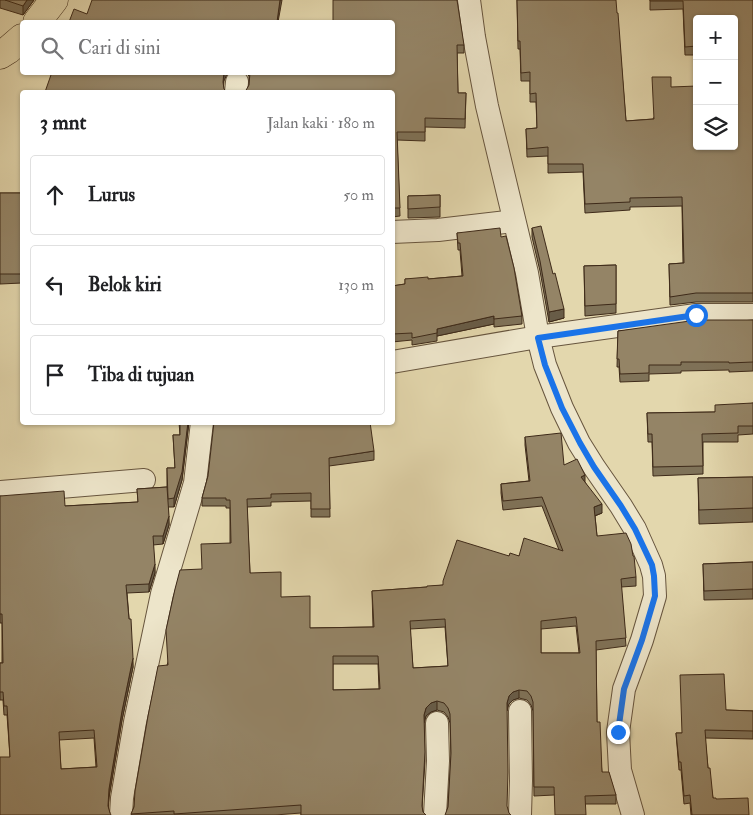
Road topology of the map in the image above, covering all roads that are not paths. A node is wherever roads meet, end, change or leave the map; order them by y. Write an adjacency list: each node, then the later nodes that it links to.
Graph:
1 (54, 0): 3 (highway)
2 (468, 0): 6 (street)
3 (39, 20)
4 (20, 40): 5 (highway)
5 (0, 55)
6 (514, 221): 7 (street); 9 (street)
7 (395, 232)
8 (753, 315): 9 (street)
9 (538, 338): 10 (street); 19 (street)
10 (395, 362)
11 (202, 425): 16 (street)
12 (144, 480): 13 (street)
13 (0, 492)
14 (520, 711): 18 (street)
15 (437, 723): 17 (street)
16 (120, 815)
17 (435, 815)
18 (520, 815)
19 (633, 815)

